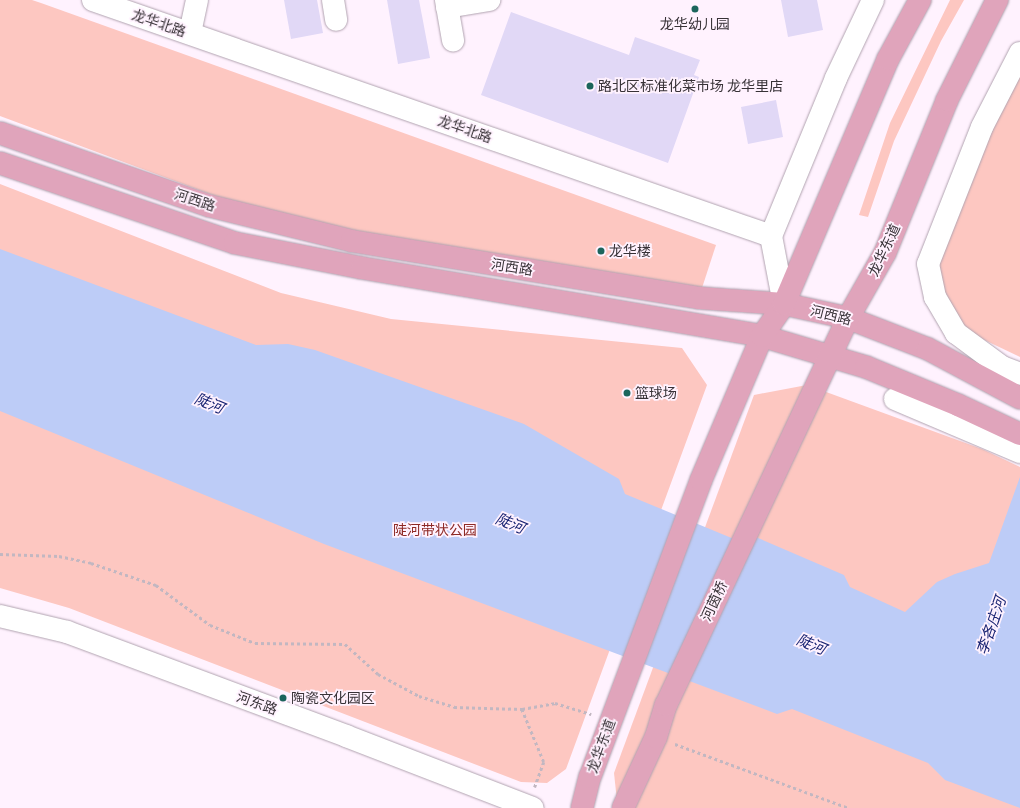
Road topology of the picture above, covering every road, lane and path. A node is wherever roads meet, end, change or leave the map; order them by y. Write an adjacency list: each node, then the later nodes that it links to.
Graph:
1 (92, 0): 8 (street, 龙华北路)
2 (197, 0): 8 (street)
3 (489, 0): 7 (street)
4 (873, 0): 13 (street)
5 (920, 0): 14 (main road)
6 (997, 0): 15 (main road, 龙华东道)
7 (446, 4): 9 (street)
8 (190, 33): 13 (street, 龙华北路)
9 (453, 40)
10 (1020, 53): 18 (street)
11 (0, 132): 14 (main road, 河西路)
12 (0, 163): 16 (main road, 河西路)
13 (771, 236): 14 (street)
14 (784, 304): 15 (main road, 河西路); 16 (main road)
15 (848, 318): 17 (main road, 龙华东道); 19 (main road, 河西路)
16 (762, 336): 17 (main road, 河西路); 28 (main road, 龙华东道)
17 (831, 356): 21 (main road, 河西路); 24 (main road, 龙华东道)
18 (1011, 371)
19 (1014, 395)
20 (896, 399): 21 (street)
21 (998, 433): 22 (main road, 河西路); 23 (street)
22 (1020, 434)
23 (1020, 452)
24 (763, 498): 29 (main road, 河茵桥)
25 (0, 554): 27 (path)
26 (0, 616): 30 (street, 河东路)
27 (522, 709): 28 (path); 30 (path)
28 (611, 721): 31 (main road, 龙华东道)
29 (656, 737): 32 (main road); 33 (path)
30 (531, 807)
31 (582, 808)
32 (623, 808)
33 (849, 808)

